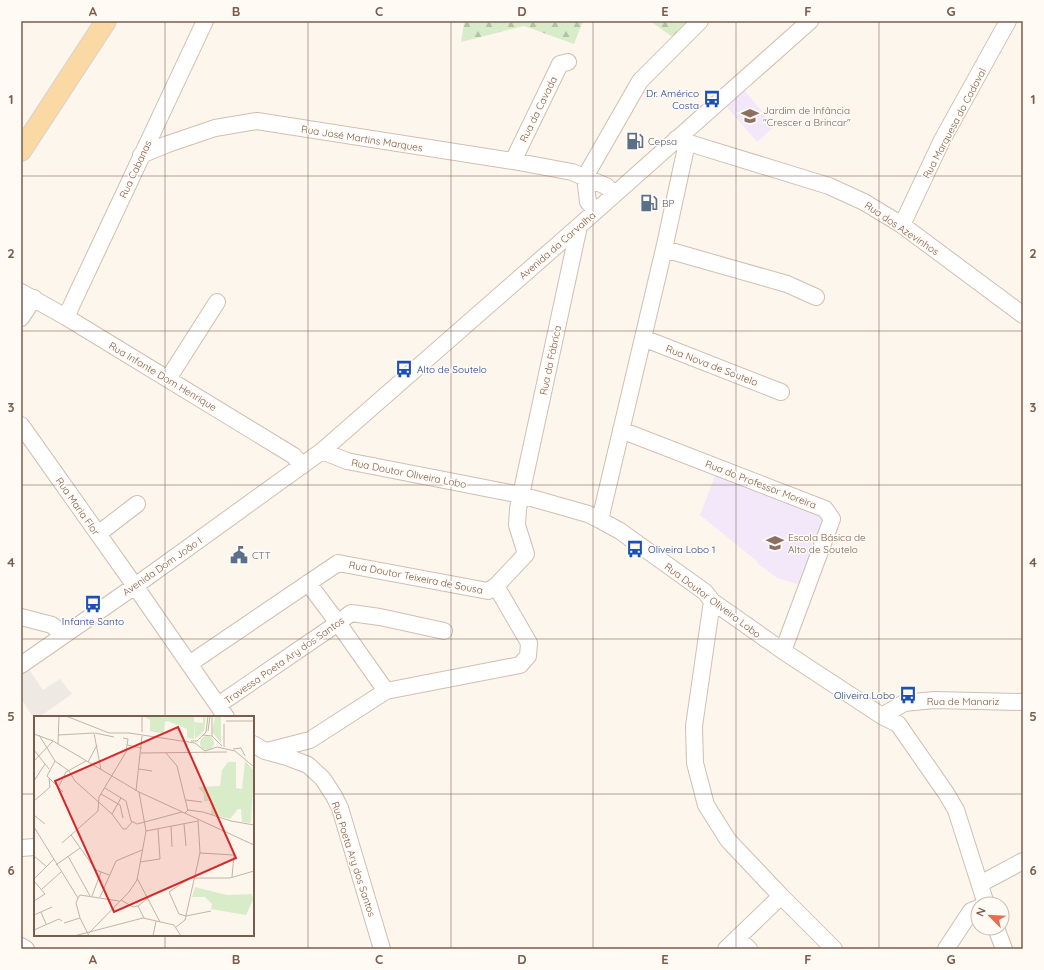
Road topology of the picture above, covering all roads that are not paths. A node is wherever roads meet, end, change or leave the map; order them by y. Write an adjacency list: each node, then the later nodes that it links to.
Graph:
1 (93, 21): 8 (main road)
2 (106, 21): 10 (main road)
3 (205, 21): 11 (street, Rua Cabanas)
4 (700, 21): 13 (street)
5 (810, 21): 9 (street, Avenida da Carvalha)
6 (1008, 21): 16 (street, Rua Marquesa do Cadaval)
7 (568, 62): 12 (street, Rua da Cavada)
8 (21, 131)
9 (682, 141): 14 (street, Avenida da Carvalha); 16 (street, Rua dos Azevinhos); 18 (street)
10 (21, 151)
11 (141, 155): 12 (street, Rua José Martins Marques); 23 (street, Rua Cabanas)
12 (513, 161): 13 (street, Rua José Martins Marques)
13 (585, 177): 14 (street, Rua José Martins Marques); 15 (street)
14 (614, 194): 15 (street, Avenida da Carvalha)
15 (596, 210): 17 (street, Avenida da Carvalha)
16 (902, 225): 22 (street, Rua dos Azevinhos)
17 (579, 226): 30 (street, Avenida da Carvalha); 32 (street, Rua da Fábrica)
18 (664, 249): 20 (street); 25 (street)
19 (28, 295): 23 (street, Rua Infante Dom Henrique); 24 (street)
20 (816, 297)
21 (217, 302): 26 (street)
22 (1023, 315)
23 (66, 317): 26 (street, Rua Infante Dom Henrique)
24 (21, 318)
25 (643, 338): 27 (street, Rua Nova de Soutelo); 29 (street)
26 (168, 379): 31 (street, Rua Infante Dom Henrique)
27 (781, 392)
28 (21, 426): 35 (street, Rua Maria Flor)
29 (621, 430): 34 (street); 44 (street, Rua do Professor Moreira)
30 (322, 451): 31 (street, Avenida da Carvalha); 32 (street, Rua Doutor Oliveira Lobo)
31 (302, 466): 37 (street, Avenida Dom João I)
32 (521, 495): 34 (street, Rua Doutor Oliveira Lobo); 38 (street, Rua Doutor Teixeira de Sousa)
33 (137, 504): 35 (street)
34 (600, 520): 39 (street, Rua Doutor Oliveira Lobo)
35 (98, 534): 37 (street, Rua Maria Flor)
36 (308, 583): 38 (street, Rua Doutor Teixeira de Sousa); 41 (street); 45 (street, Rua Doutor Teixeira de Sousa)
37 (135, 586): 43 (street, Avenida Dom João I); 45 (street)
38 (496, 586): 47 (street)
39 (712, 601): 44 (street, Rua Doutor Oliveira Lobo); 56 (street)
40 (21, 617): 43 (street)
41 (338, 623): 42 (street, Travessa Poeta Ary dos Santos); 47 (street); 49 (street, Travessa Poeta Ary dos Santos)
42 (444, 631)
43 (63, 635): 46 (street, Avenida Dom João I)
44 (783, 651): 50 (street, Rua Doutor Oliveira Lobo)
45 (189, 664): 49 (street)
46 (21, 665)
47 (386, 691): 51 (street)
48 (1023, 702): 50 (street, Rua de Manariz)
49 (222, 711)
50 (882, 716): 55 (street, Rua Doutor Oliveira Lobo)
51 (257, 749): 63 (street, Rua Poeta Ary dos Santos)
52 (34, 847): 53 (street)
53 (21, 848)
54 (1023, 860): 55 (street)
55 (980, 884): 57 (street, Rua Doutor Oliveira Lobo)
56 (781, 896): 61 (street); 64 (street)
57 (984, 896)
58 (970, 913): 65 (street)
59 (999, 936): 66 (street)
60 (21, 946): 62 (street)
61 (738, 946)
62 (26, 949)
63 (382, 949)
64 (834, 949)
65 (946, 949)
66 (1004, 949)

